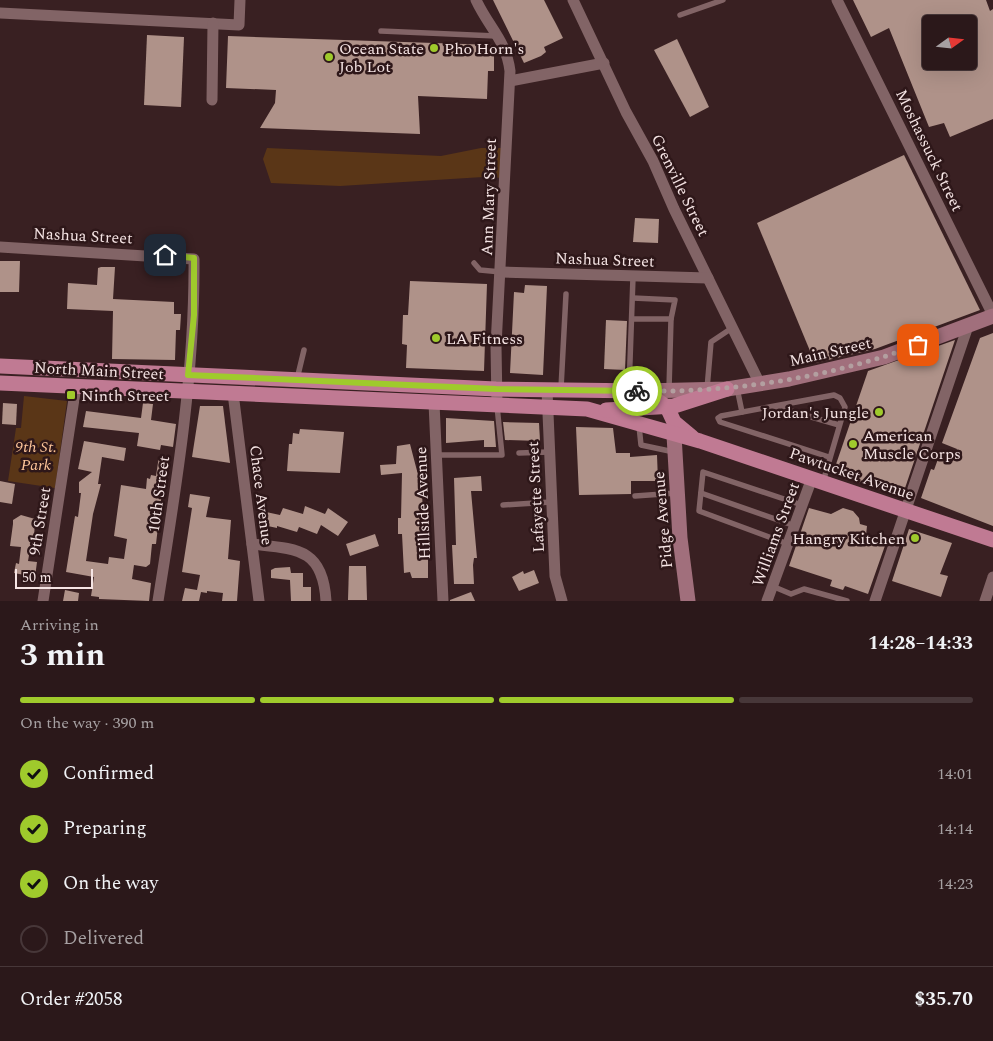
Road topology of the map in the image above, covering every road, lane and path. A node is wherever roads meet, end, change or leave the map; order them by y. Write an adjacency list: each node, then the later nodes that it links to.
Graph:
1 (240, 0): 8 (street)
2 (476, 0): 10 (street, Ann Mary Street)
3 (573, 0): 11 (street, Grenville Street)
4 (723, 0): 7 (lane)
5 (837, 0): 22 (street, Moshassuck Street)
6 (0, 13): 8 (street)
7 (680, 15)
8 (213, 23): 13 (street)
9 (381, 31): 10 (lane)
10 (499, 36): 12 (street, Ann Mary Street)
11 (604, 63): 12 (street); 19 (street, Grenville Street)
12 (510, 81): 17 (street, Ann Mary Street)
13 (212, 100)
14 (0, 248): 15 (street, Nashua Street)
15 (194, 258): 29 (street, 10th Street)
16 (474, 263): 17 (lane)
17 (501, 272): 18 (street, Nashua Street); 36 (street, Ann Mary Street)
18 (633, 277): 19 (street, Nashua Street); 21 (lane)
19 (708, 278): 26 (street, Grenville Street)
20 (566, 294): 38 (lane)
21 (633, 298): 23 (lane); 24 (lane)
22 (993, 316): 25 (main road, Main Street)
23 (632, 319): 24 (lane); 40 (lane)
24 (671, 320): 41 (lane)
25 (968, 326): 32 (main road, Main Street); 66 (street)
26 (732, 328): 32 (street, Grenville Street); 37 (lane)
27 (304, 350): 30 (lane)
28 (0, 366): 29 (main road, North Main Street)
29 (188, 375): 30 (main road, North Main Street); 39 (street, 10th Street)
30 (296, 380): 34 (main road, North Main Street)
31 (0, 383): 33 (main road, North Main Street)
32 (760, 384): 35 (main road, Main Street)
33 (76, 386): 39 (main road, North Main Street); 73 (street, 9th Street)
34 (432, 386): 36 (main road); 43 (main road)
35 (732, 388): 37 (main road, Main Street); 47 (main road, Main Street); 49 (lane)
36 (496, 389): 38 (main road); 44 (street, Ann Mary Street)
37 (707, 389): 41 (main road, Main Street)
38 (554, 390): 40 (main road); 46 (street, Lafayette Street)
39 (187, 391): 42 (main road, North Main Street); 74 (street, 10th Street)
40 (636, 391): 41 (main road, Main Street); 47 (main road, Pawtucket Avenue)
41 (669, 391)
42 (233, 393): 43 (main road, North Main Street); 69 (street, Chace Avenue)
43 (436, 403): 44 (main road, Pawtucket Avenue); 57 (street, Hillside Avenue)
44 (497, 405): 46 (main road, Pawtucket Avenue); 57 (lane)
45 (775, 406): 49 (lane); 51 (lane); 51 (lane)
46 (548, 407): 48 (main road, Pawtucket Avenue); 55 (street, Lafayette Street)
47 (667, 408): 48 (main road, Main Street); 53 (main road, Pawtucket Avenue)
48 (587, 409): 50 (main road, Pawtucket Avenue)
49 (742, 412): 58 (lane)
50 (639, 424): 52 (main road, Pawtucket Avenue); 56 (lane)
51 (840, 425): 58 (lane)
52 (674, 435): 53 (main road, Pawtucket Avenue); 56 (main road, Pidge Avenue)
53 (700, 441): 59 (main road, Pawtucket Avenue)
54 (519, 452): 55 (lane)
55 (549, 452): 63 (street, Lafayette Street)
56 (674, 452): 60 (main road, Pidge Avenue)
57 (436, 456): 77 (street, Hillside Avenue)
58 (829, 457): 59 (lane)
59 (818, 480): 65 (street, Williams Street); 66 (main road, Pawtucket Avenue)
60 (677, 493): 62 (lane); 79 (main road, Pidge Avenue)
61 (701, 493): 65 (lane); 67 (lane); 70 (lane)
62 (636, 496)
63 (551, 502): 64 (lane); 78 (street, Lafayette Street)
64 (503, 505)
65 (802, 505): 67 (street, Williams Street)
66 (906, 510): 68 (main road, Pawtucket Avenue); 82 (street)
67 (795, 526): 70 (street, Williams Street)
68 (993, 540)
69 (252, 544): 75 (street, Chace Avenue); 76 (street)
70 (788, 544): 72 (street, Williams Street)
71 (993, 577): 83 (street)
72 (772, 586): 80 (street, Williams Street); 81 (lane)
73 (43, 601)
74 (158, 601)
75 (258, 601)
76 (326, 601)
77 (443, 601)
78 (562, 601)
79 (688, 601)
80 (767, 601)
81 (847, 601)
82 (875, 601)
83 (985, 601)

